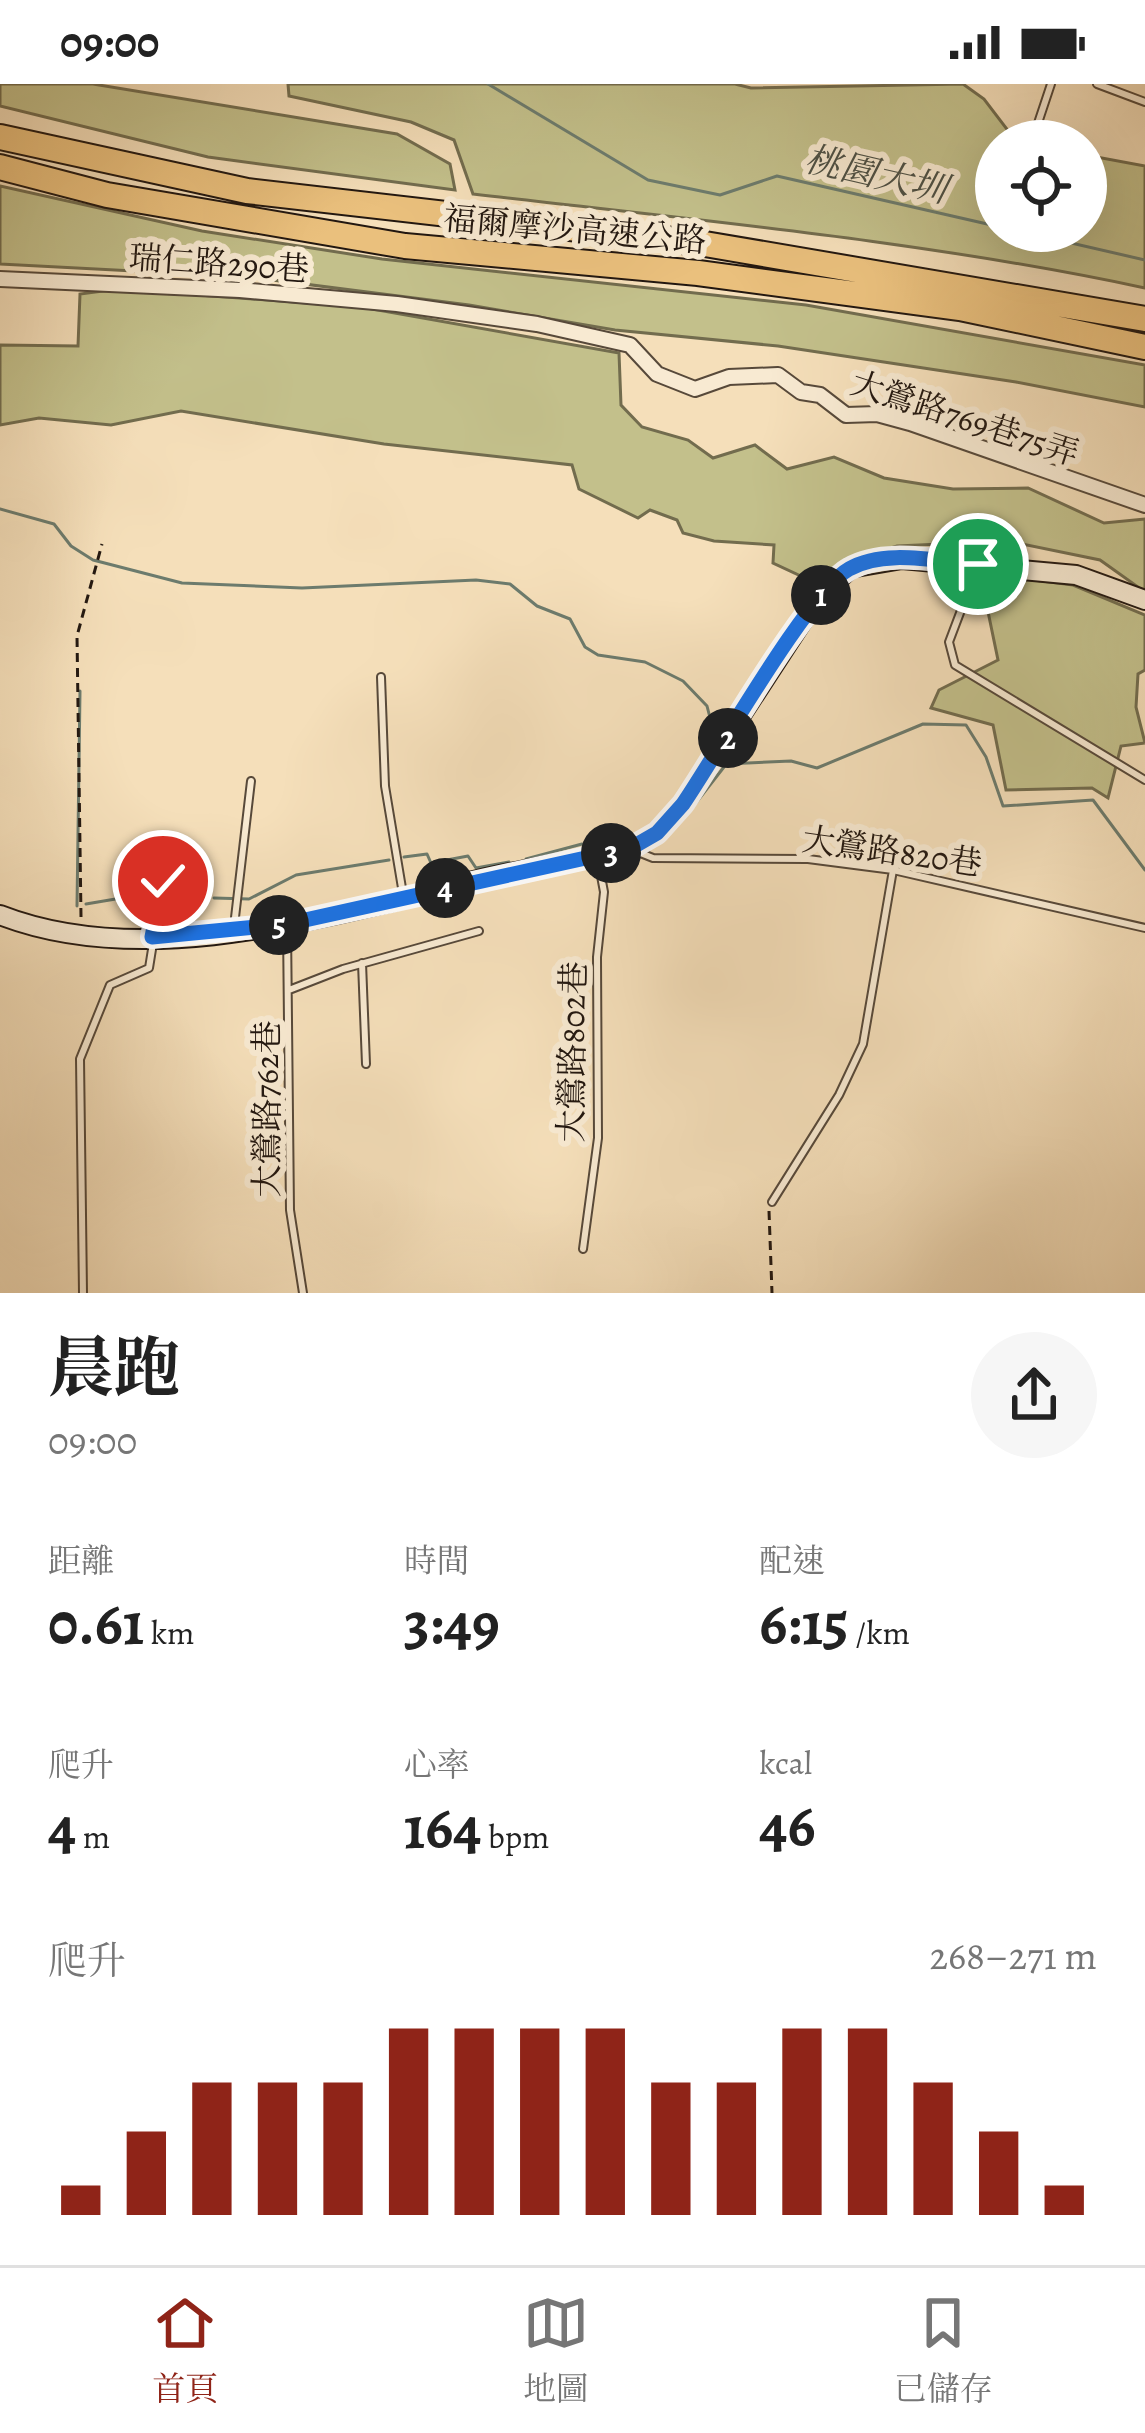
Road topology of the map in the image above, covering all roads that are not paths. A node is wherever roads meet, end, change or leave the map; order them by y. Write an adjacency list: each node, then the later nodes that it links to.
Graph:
1 (1052, 84): 4 (lane)
2 (1097, 84): 3 (lane)
3 (1145, 102)
4 (1039, 120)
5 (0, 137): 9 (highway, 福爾摩沙高速公路)
6 (0, 167): 10 (highway, 福爾摩沙高速公路)
7 (0, 279): 8 (street, 瑞仁路290巷)
8 (434, 310): 11 (street, 大鶯路769巷75弄)
9 (1145, 319)
10 (1145, 347)
11 (1145, 505)
12 (978, 564): 13 (street); 16 (lane); 17 (street)
13 (1145, 600)
14 (381, 677): 21 (lane)
15 (251, 781): 26 (lane)
16 (1145, 781)
17 (631, 848): 18 (street); 19 (lane, 大鶯路820巷)
18 (598, 856): 21 (street); 32 (lane, 大鶯路802巷)
19 (893, 870): 24 (lane, 大鶯路820巷); 31 (lane)
20 (163, 881): 27 (lane)
21 (404, 898): 23 (street)
22 (0, 915): 27 (street)
23 (287, 924): 26 (street); 29 (lane, 大鶯路762巷)
24 (1145, 928)
25 (479, 931): 28 (lane)
26 (233, 932): 27 (street)
27 (152, 937): 33 (lane)
28 (362, 963): 29 (lane); 30 (lane)
29 (289, 990): 34 (lane, 大鶯路762巷)
30 (366, 1064)
31 (772, 1202)
32 (583, 1249)
33 (83, 1293)
34 (303, 1293)

